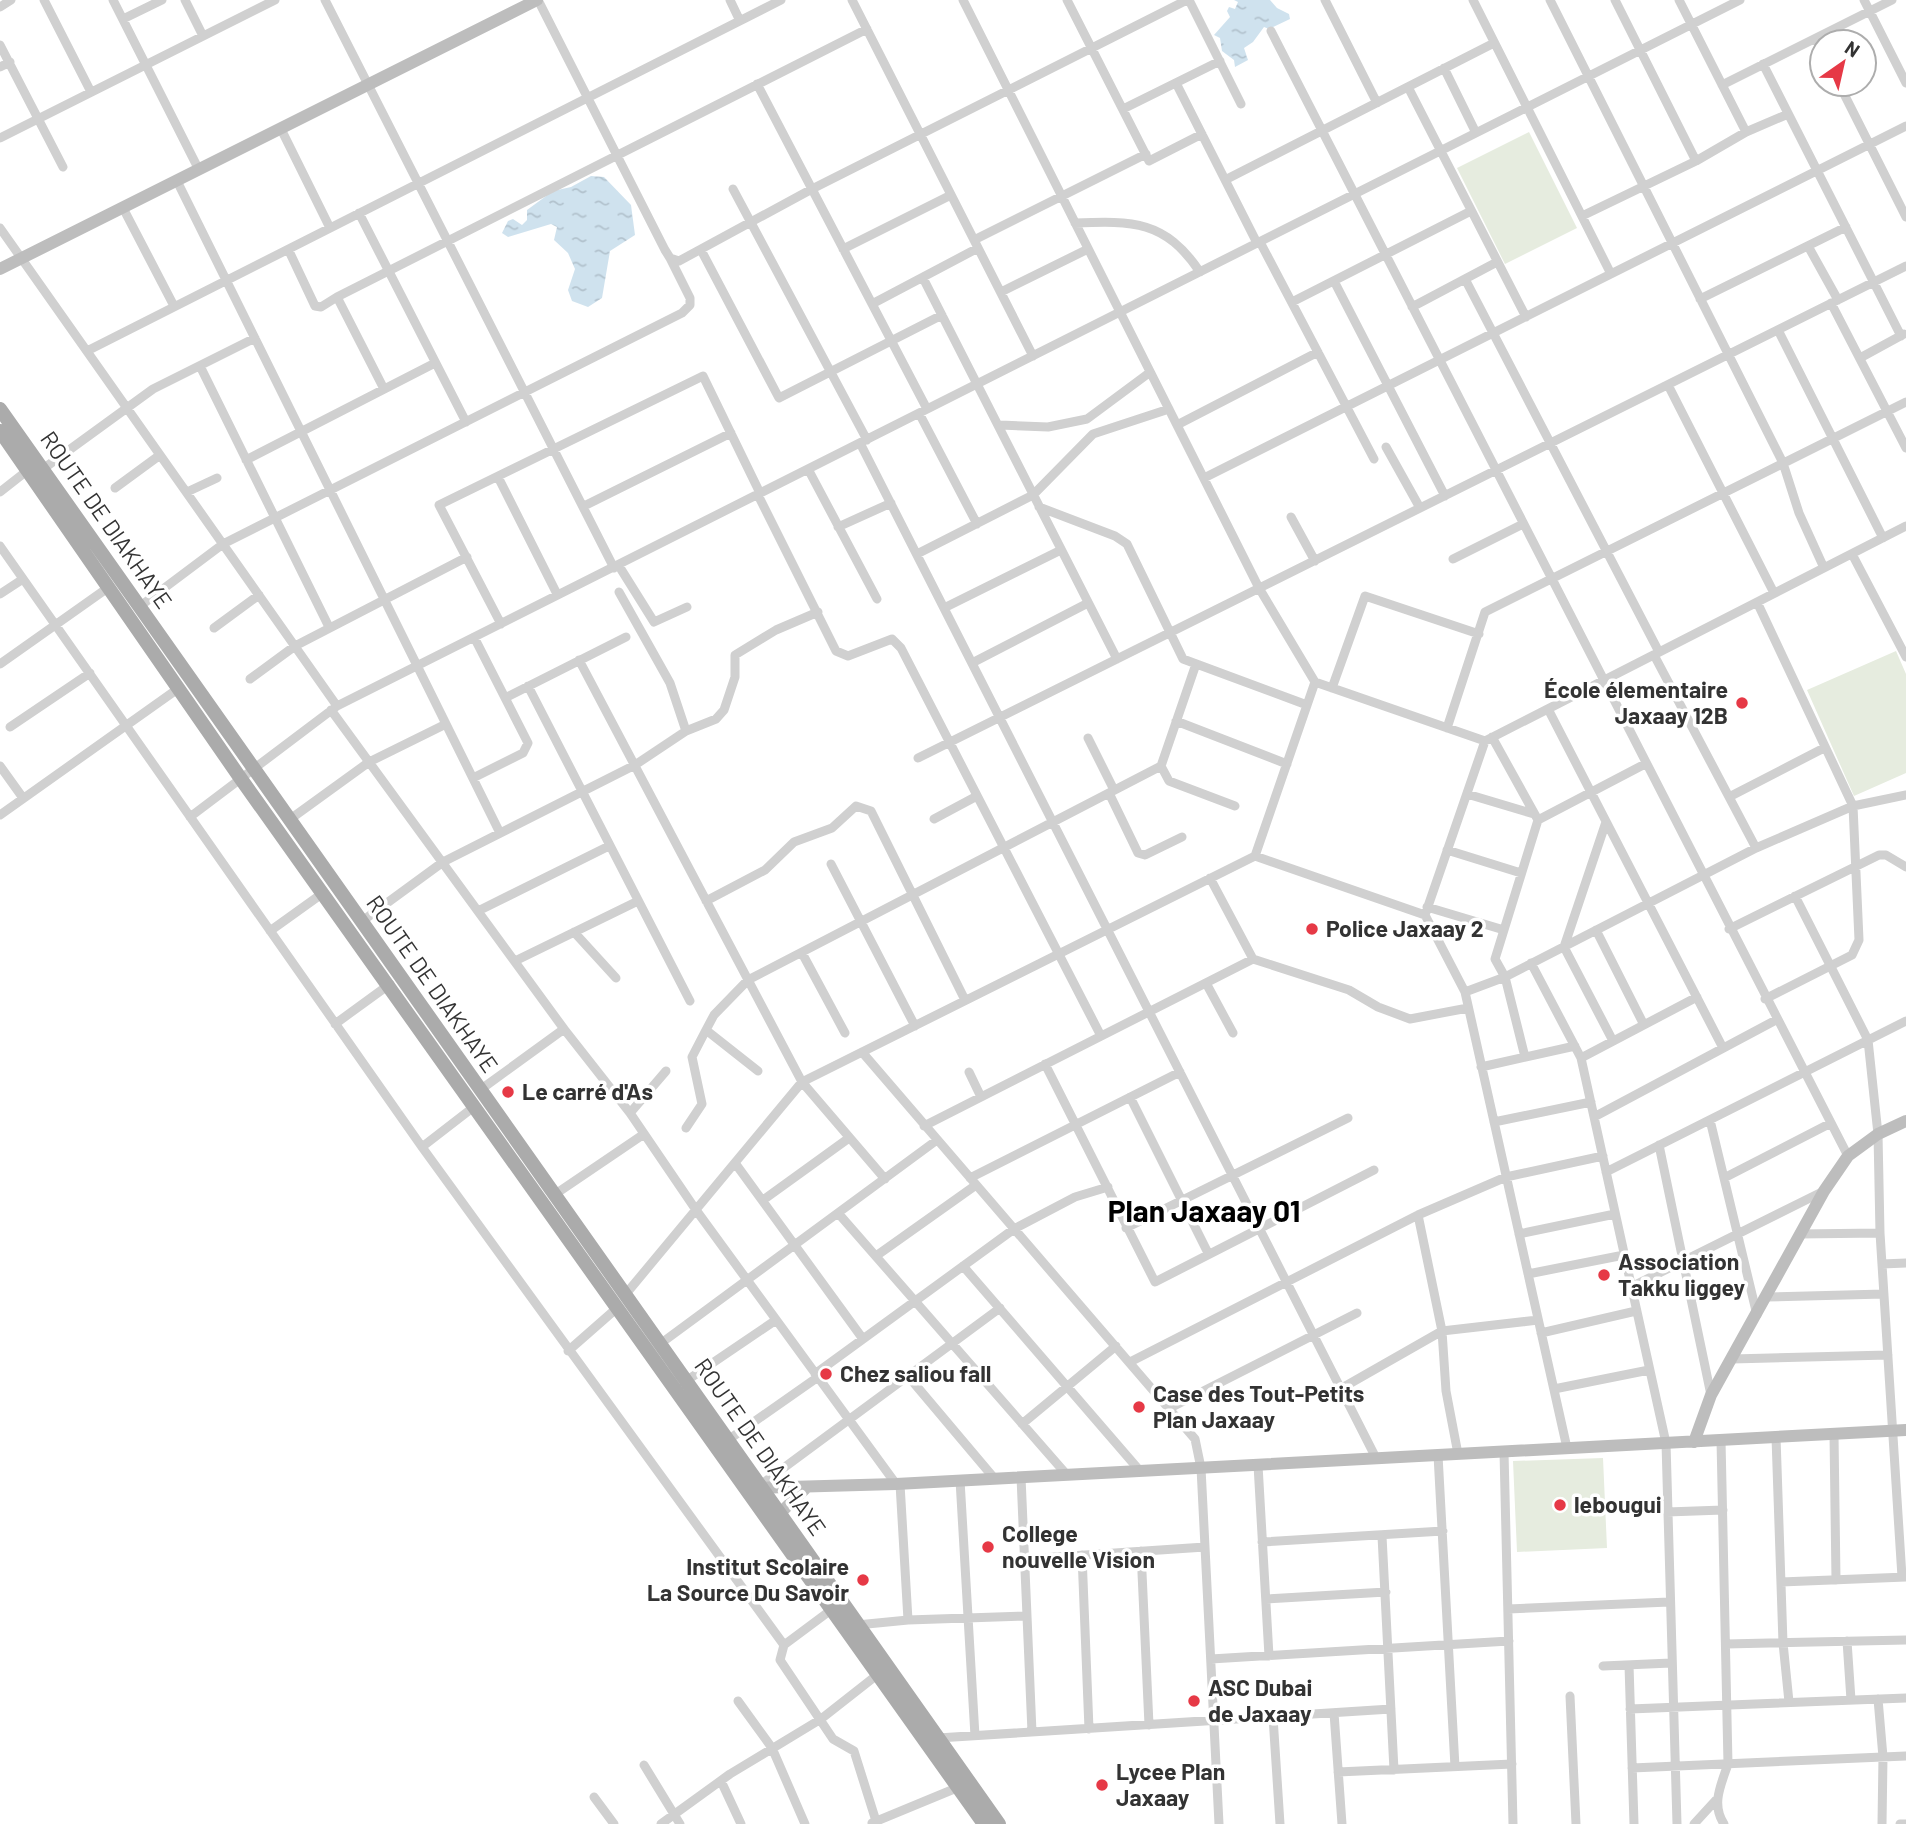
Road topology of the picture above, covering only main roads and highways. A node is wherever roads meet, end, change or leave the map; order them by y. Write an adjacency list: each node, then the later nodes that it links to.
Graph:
1 (0, 408): 3 (main road, ROUTE DE DIAKHAYE)
2 (0, 430): 3 (main road, ROUTE DE DIAKHAYE)
3 (36, 470): 4 (main road, ROUTE DE DIAKHAYE); 4 (main road, ROUTE DE DIAKHAYE)
4 (621, 1301): 5 (main road, ROUTE DE DIAKHAYE); 5 (main road, ROUTE DE DIAKHAYE)
5 (753, 1489): 6 (main road, ROUTE DE DIAKHAYE)
6 (774, 1519): 7 (main road, ROUTE DE DIAKHAYE); 8 (main road, ROUTE DE DIAKHAYE)
7 (985, 1824)
8 (999, 1824)

